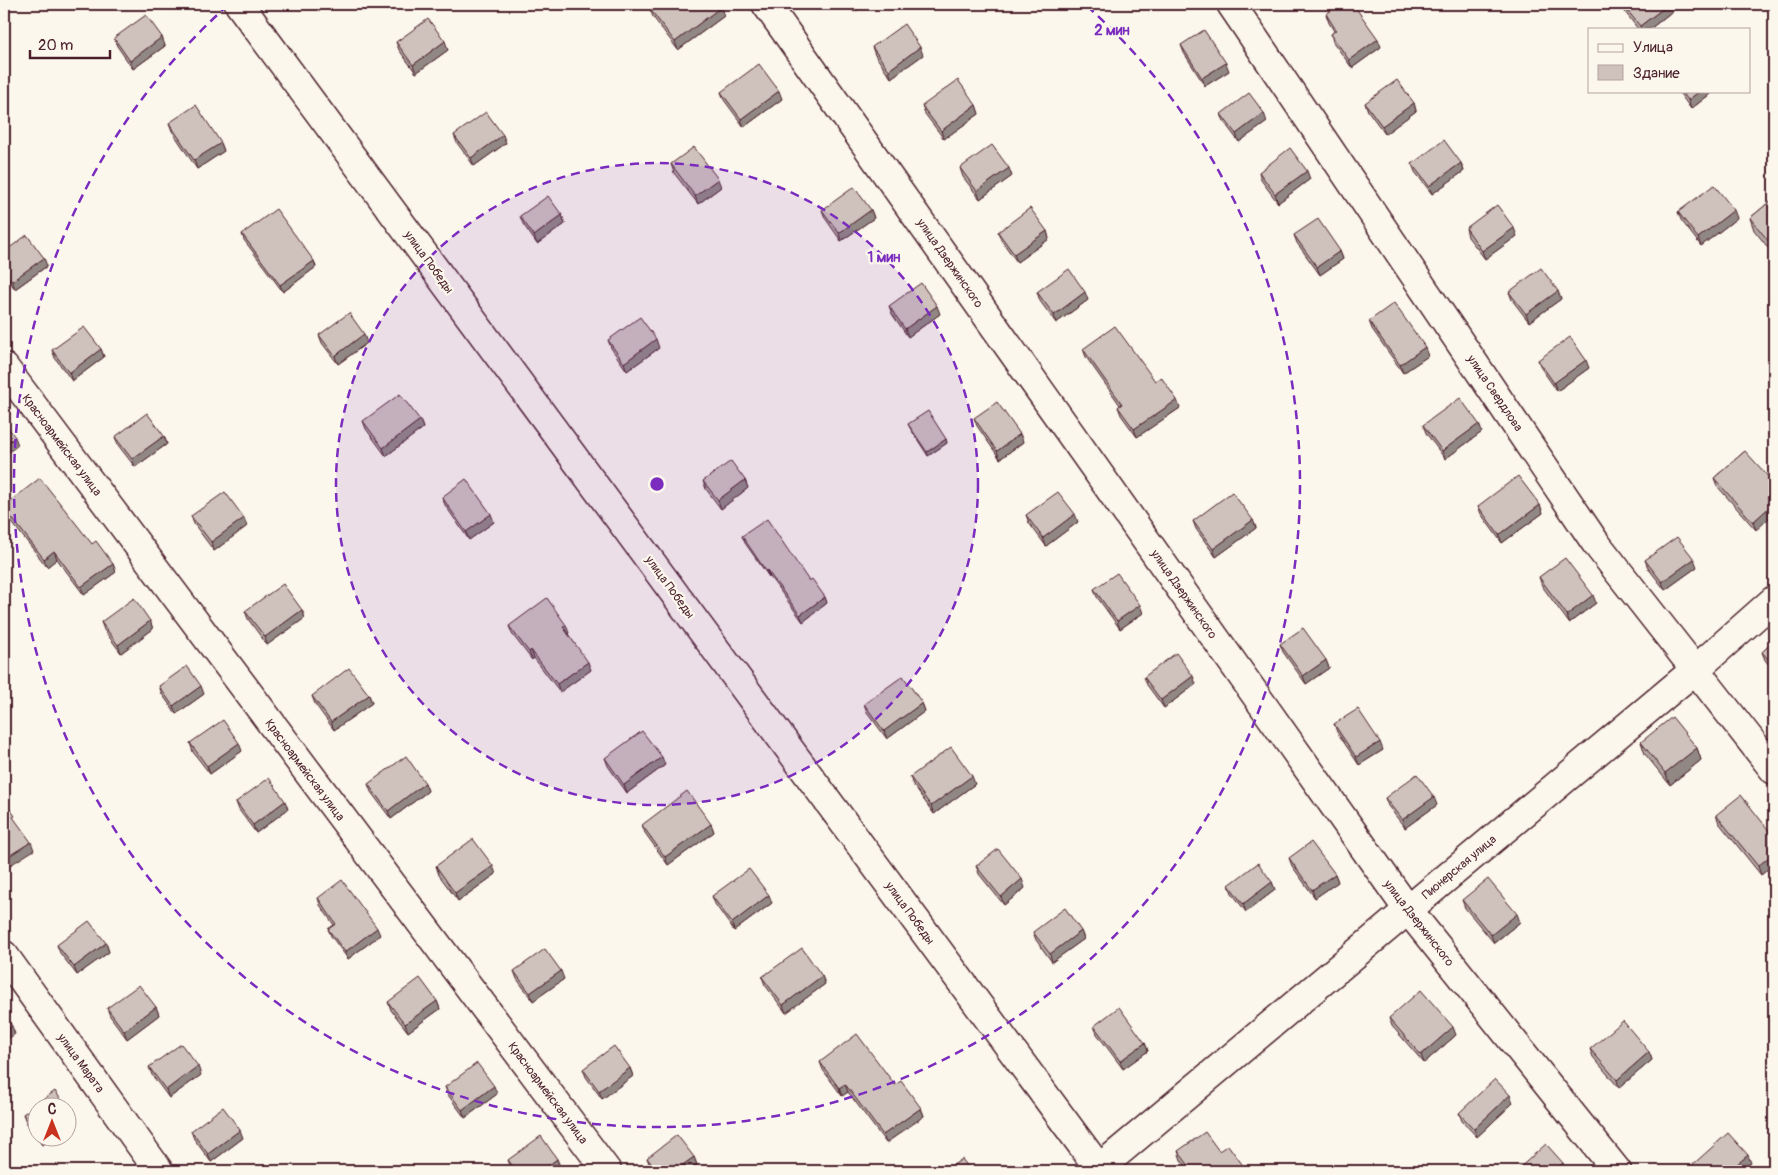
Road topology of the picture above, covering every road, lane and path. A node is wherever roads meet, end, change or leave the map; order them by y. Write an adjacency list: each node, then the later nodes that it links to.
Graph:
1 (239, 4): 10 (street, улица Победы)
2 (766, 4): 8 (street, улица Дзержинского)
3 (1232, 4): 6 (street, улица Свердлова)
4 (4, 367): 12 (street, Красноармейская улица)
5 (1774, 600): 6 (street, Пионерская улица)
6 (1696, 669): 7 (street, улица Свердлова); 8 (street, Пионерская улица)
7 (1774, 770)
8 (1408, 910): 10 (street, Пионерская улица); 13 (street, улица Дзержинского)
9 (4, 955): 11 (street, улица Марата)
10 (1099, 1170)
11 (159, 1171)
12 (607, 1171)
13 (1617, 1171)

